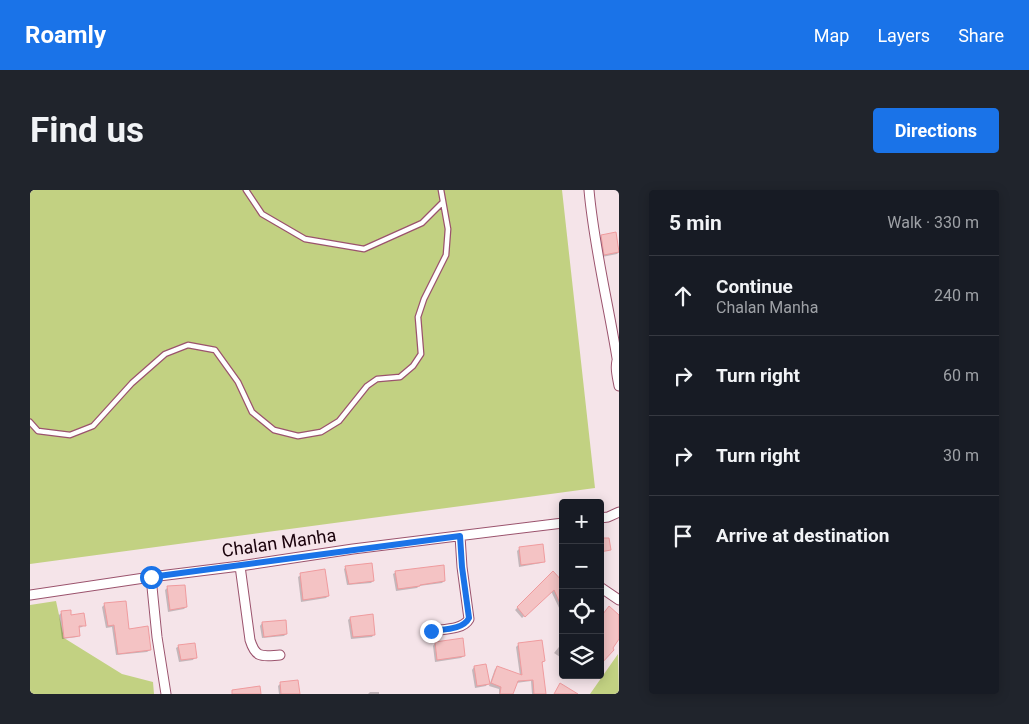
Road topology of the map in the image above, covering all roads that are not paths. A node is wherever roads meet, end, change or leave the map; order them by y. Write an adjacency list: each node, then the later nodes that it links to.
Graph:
1 (246, 190): 4 (lane)
2 (441, 190): 4 (lane)
3 (589, 190): 5 (street)
4 (443, 202): 7 (lane)
5 (618, 357): 6 (street)
6 (619, 386)
7 (30, 422)
8 (619, 512): 9 (street)
9 (604, 518)
10 (559, 524): 11 (street, Chalan Manha)
11 (460, 536): 12 (street, Chalan Manha); 17 (street)
12 (240, 566): 13 (street, Chalan Manha); 18 (street)
13 (151, 577): 15 (street, Chalan Manha); 19 (street)
14 (603, 589): 16 (street)
15 (30, 595)
16 (619, 600)
17 (431, 631)
18 (280, 655)
19 (166, 694)

